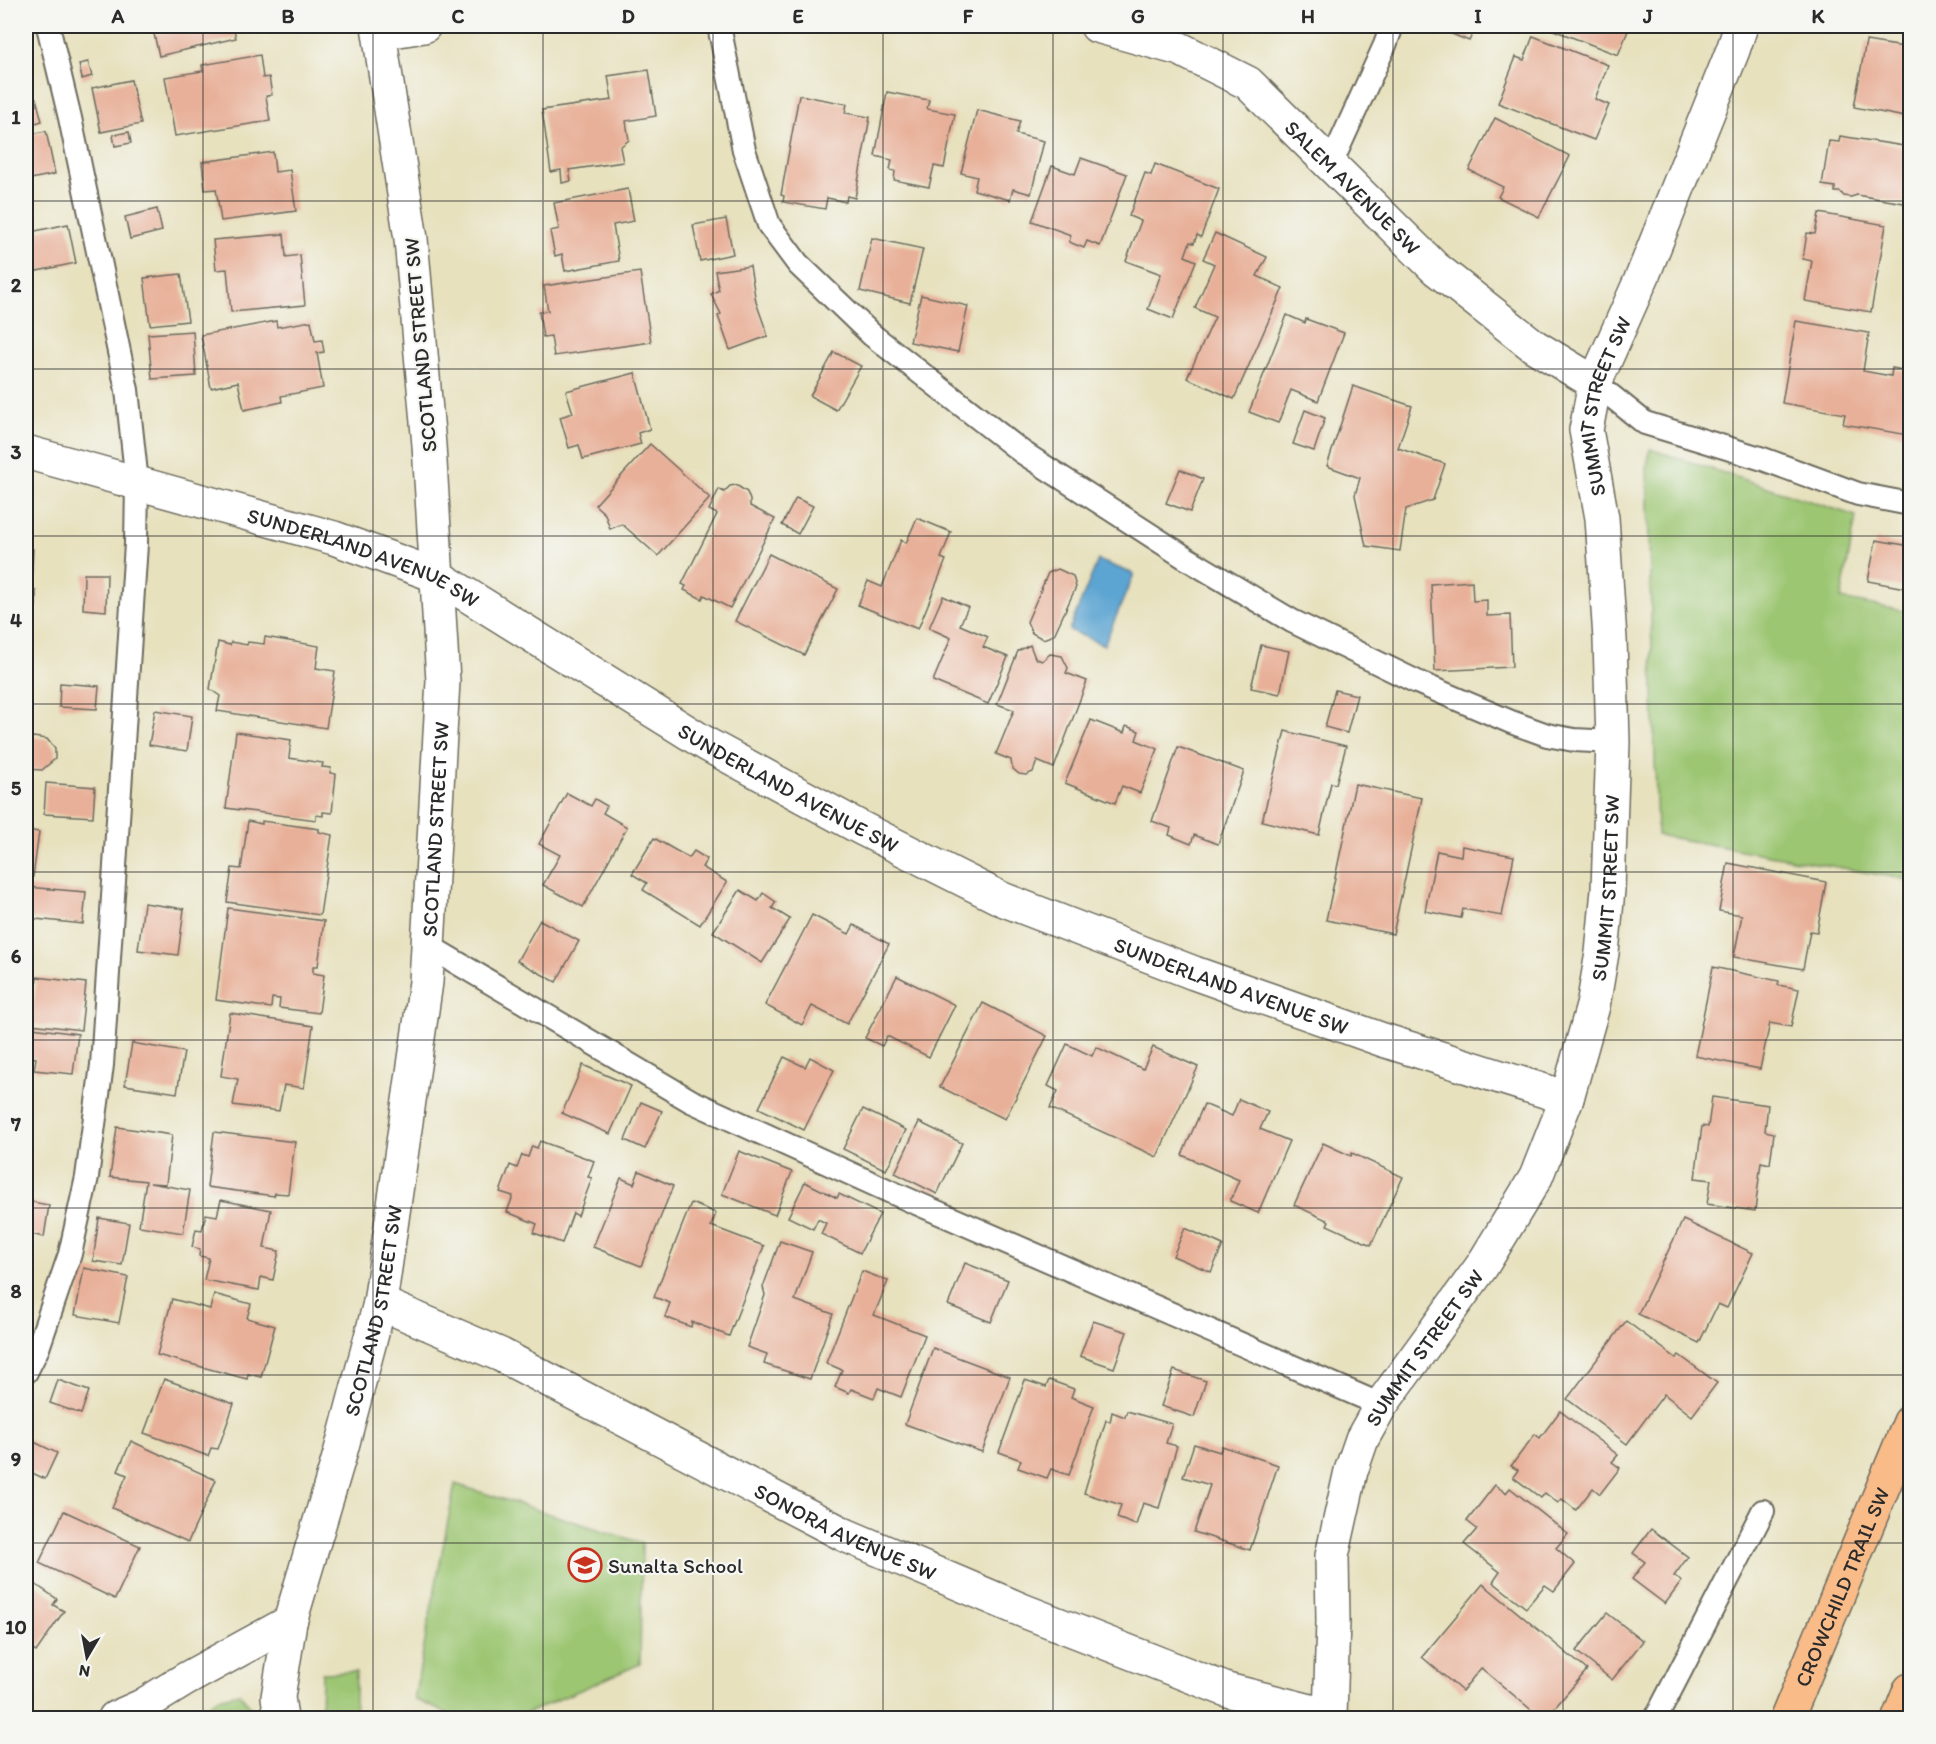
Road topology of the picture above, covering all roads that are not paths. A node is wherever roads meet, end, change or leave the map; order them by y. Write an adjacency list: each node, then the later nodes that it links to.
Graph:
1 (48, 26): 11 (lane)
2 (424, 26): 7 (street)
3 (718, 26): 14 (lane)
4 (1097, 26): 8 (street, SALEM AVENUE SW)
5 (1392, 26): 8 (lane)
6 (1741, 26): 9 (street, SUMMIT STREET SW)
7 (379, 29): 13 (street, SCOTLAND STREET SW)
8 (1330, 164): 9 (street, SALEM AVENUE SW)
9 (1595, 383): 12 (lane); 14 (street, SUMMIT STREET SW)
10 (26, 452): 11 (street, SUNDERLAND AVENUE SW)
11 (136, 483): 13 (street, SUNDERLAND AVENUE SW); 18 (lane)
12 (1911, 504)
13 (435, 575): 15 (street, SCOTLAND STREET SW); 16 (street, SUNDERLAND AVENUE SW)
14 (1613, 742): 16 (street, SUMMIT STREET SW)
15 (427, 945): 17 (street, SCOTLAND STREET SW); 19 (lane)
16 (1567, 1098): 19 (street, SUMMIT STREET SW)
17 (380, 1303): 22 (street, SCOTLAND STREET SW); 24 (street, SONORA AVENUE SW)
18 (26, 1372)
19 (1381, 1405): 24 (street, SUMMIT STREET SW)
20 (1911, 1422): 28 (highway, CROWCHILD TRAIL SW)
21 (1763, 1511): 27 (lane)
22 (291, 1622): 25 (street); 26 (street, SCOTLAND STREET SW)
23 (1911, 1690): 29 (highway)
24 (1332, 1717)
25 (115, 1719)
26 (281, 1719)
27 (1656, 1719)
28 (1787, 1719)
29 (1899, 1719)

